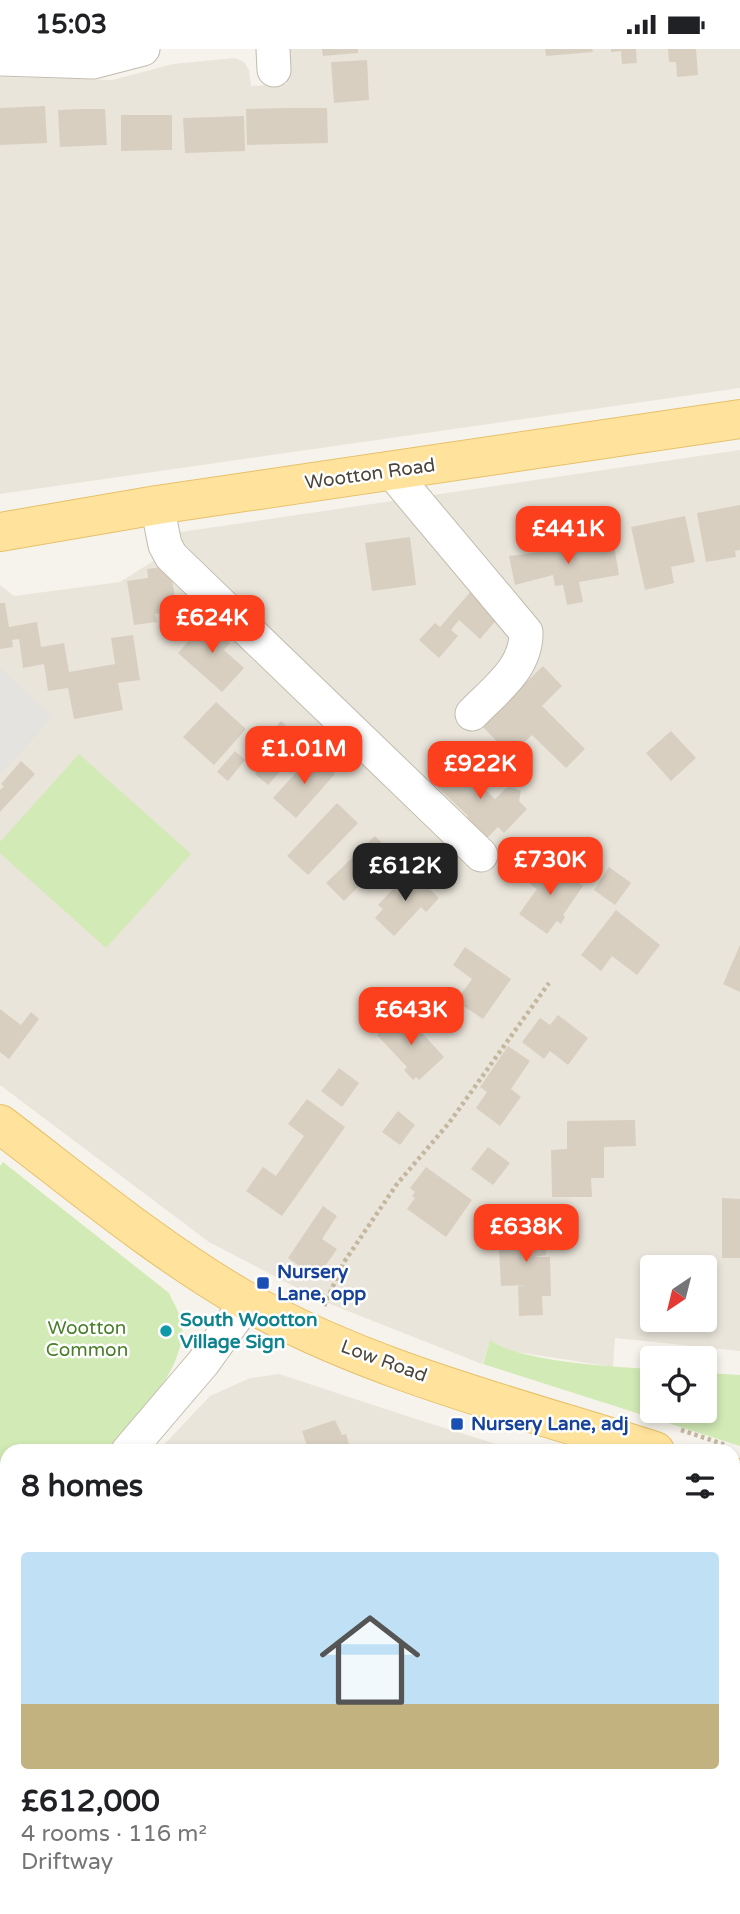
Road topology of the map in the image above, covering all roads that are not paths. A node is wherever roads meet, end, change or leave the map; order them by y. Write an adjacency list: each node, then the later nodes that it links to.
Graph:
1 (143, 49): 2 (street)
2 (0, 59)
3 (740, 419): 4 (main road, Wootton Road)
4 (391, 471): 5 (main road, Wootton Road); 7 (street)
5 (156, 505): 6 (main road, Wootton Road); 8 (street)
6 (0, 532)
7 (472, 714)
8 (481, 855)
9 (0, 1124): 10 (main road, Low Road)
10 (247, 1301): 11 (main road, Low Road); 12 (street)
11 (666, 1440)
12 (134, 1444)

